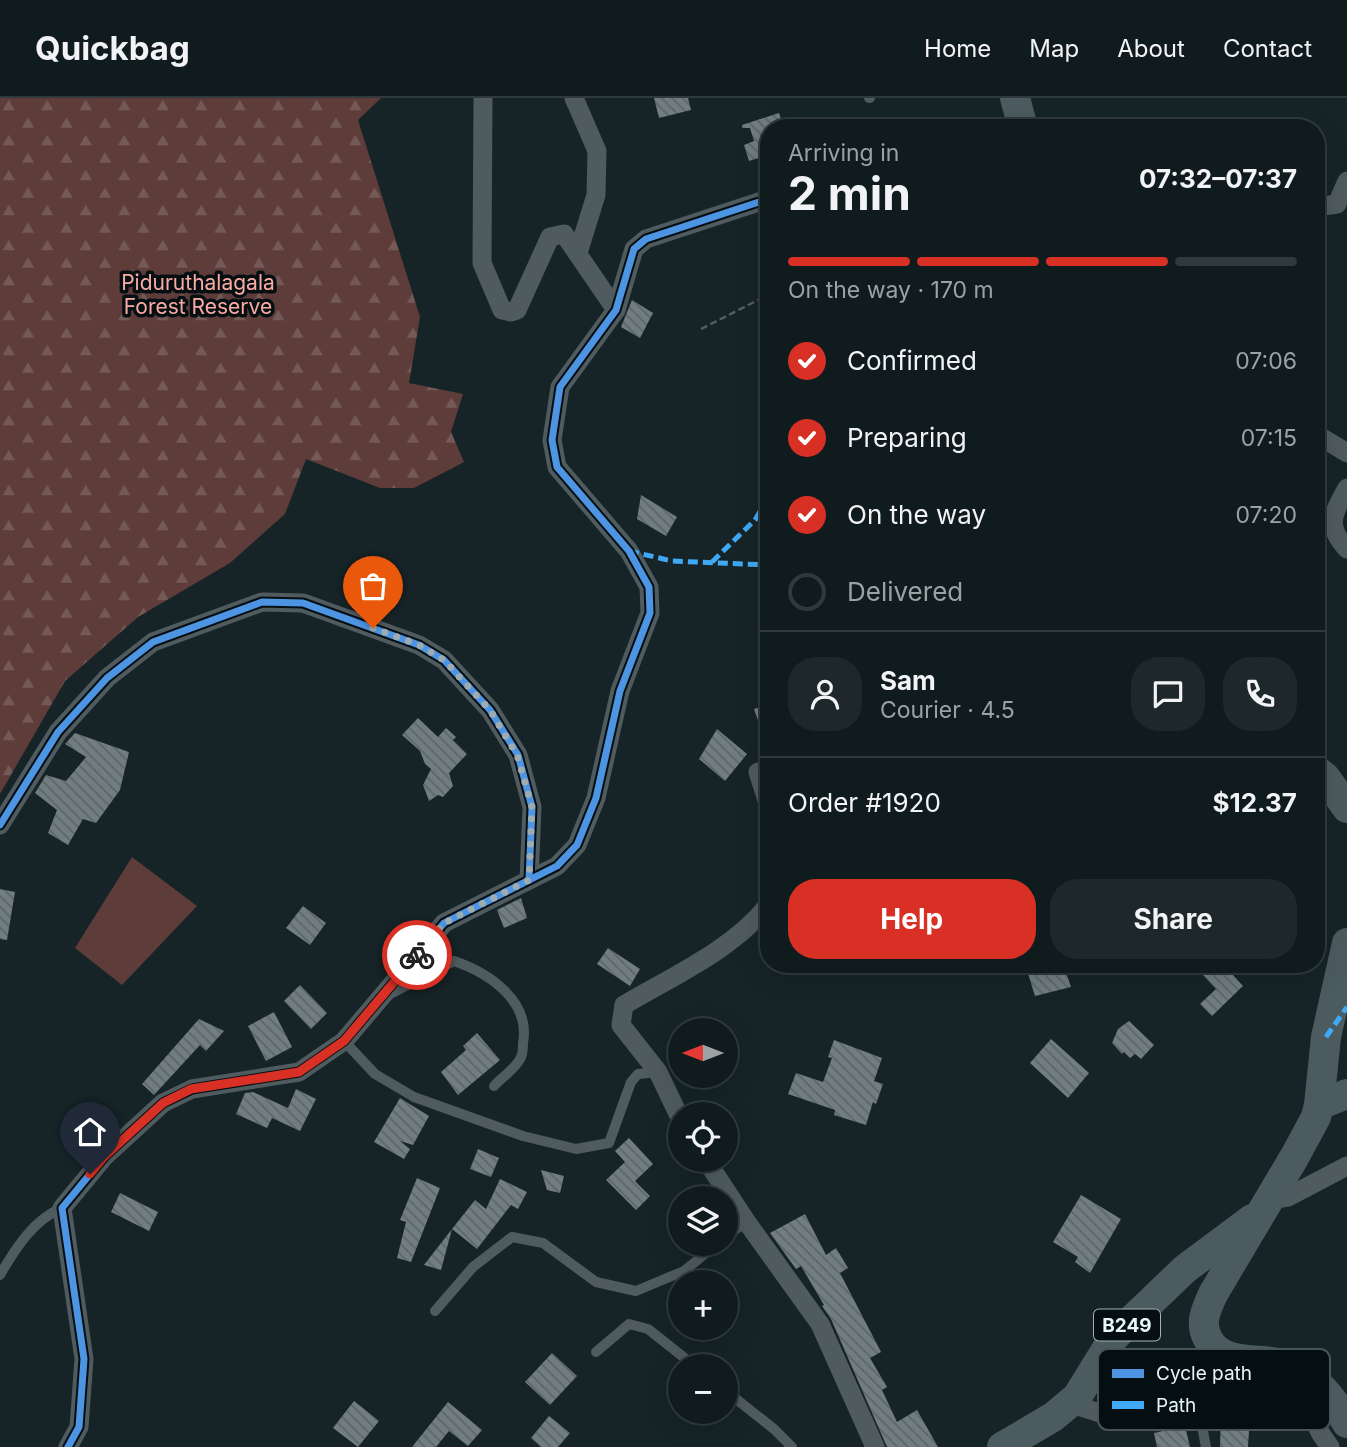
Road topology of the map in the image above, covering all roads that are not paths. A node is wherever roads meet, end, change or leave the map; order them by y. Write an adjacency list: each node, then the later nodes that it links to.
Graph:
1 (483, 98): 8 (street)
2 (574, 98): 8 (street)
3 (1015, 98): 4 (main road)
4 (1021, 119)
5 (1347, 181): 7 (street)
6 (760, 202): 9 (street)
7 (1325, 206)
8 (578, 253): 9 (street)
9 (616, 310): 19 (street)
10 (1325, 440): 11 (street)
11 (1347, 453)
12 (1347, 488): 13 (street)
13 (1347, 549)
14 (758, 772): 16 (street)
15 (1325, 777): 17 (main road)
16 (760, 778)
17 (1347, 808)
18 (0, 825): 19 (street)
19 (529, 880): 22 (street)
20 (760, 916): 25 (street)
21 (1347, 943): 24 (main road, B249)
22 (382, 996): 23 (street); 26 (lane)
23 (344, 1041): 25 (lane); 33 (street)
24 (1322, 1069): 27 (main road); 29 (main road, B249)
25 (657, 1072): 28 (street)
26 (494, 1086)
27 (1347, 1091): 29 (main road)
28 (672, 1102)
29 (1319, 1105): 32 (main road, B249)
30 (1347, 1166): 32 (street)
31 (714, 1172): 34 (street)
32 (1266, 1205): 39 (main road, B249); 40 (main road)
33 (62, 1208): 37 (lane); 50 (street)
34 (746, 1221): 35 (lane); 52 (street)
35 (738, 1227)
36 (702, 1256): 38 (lane)
37 (0, 1275)
38 (435, 1311)
39 (1107, 1349)
40 (1216, 1349)
41 (596, 1352): 42 (lane)
42 (680, 1354)
43 (1098, 1364): 44 (main road, B249)
44 (1077, 1397): 47 (street); 48 (main road, B249)
45 (1330, 1397): 49 (main road)
46 (738, 1400): 51 (lane)
47 (1098, 1412)
48 (1053, 1417): 53 (main road, B249); 54 (street)
49 (1330, 1438)
50 (68, 1447)
51 (792, 1447)
52 (875, 1447)
53 (1002, 1447)
54 (1029, 1447)

